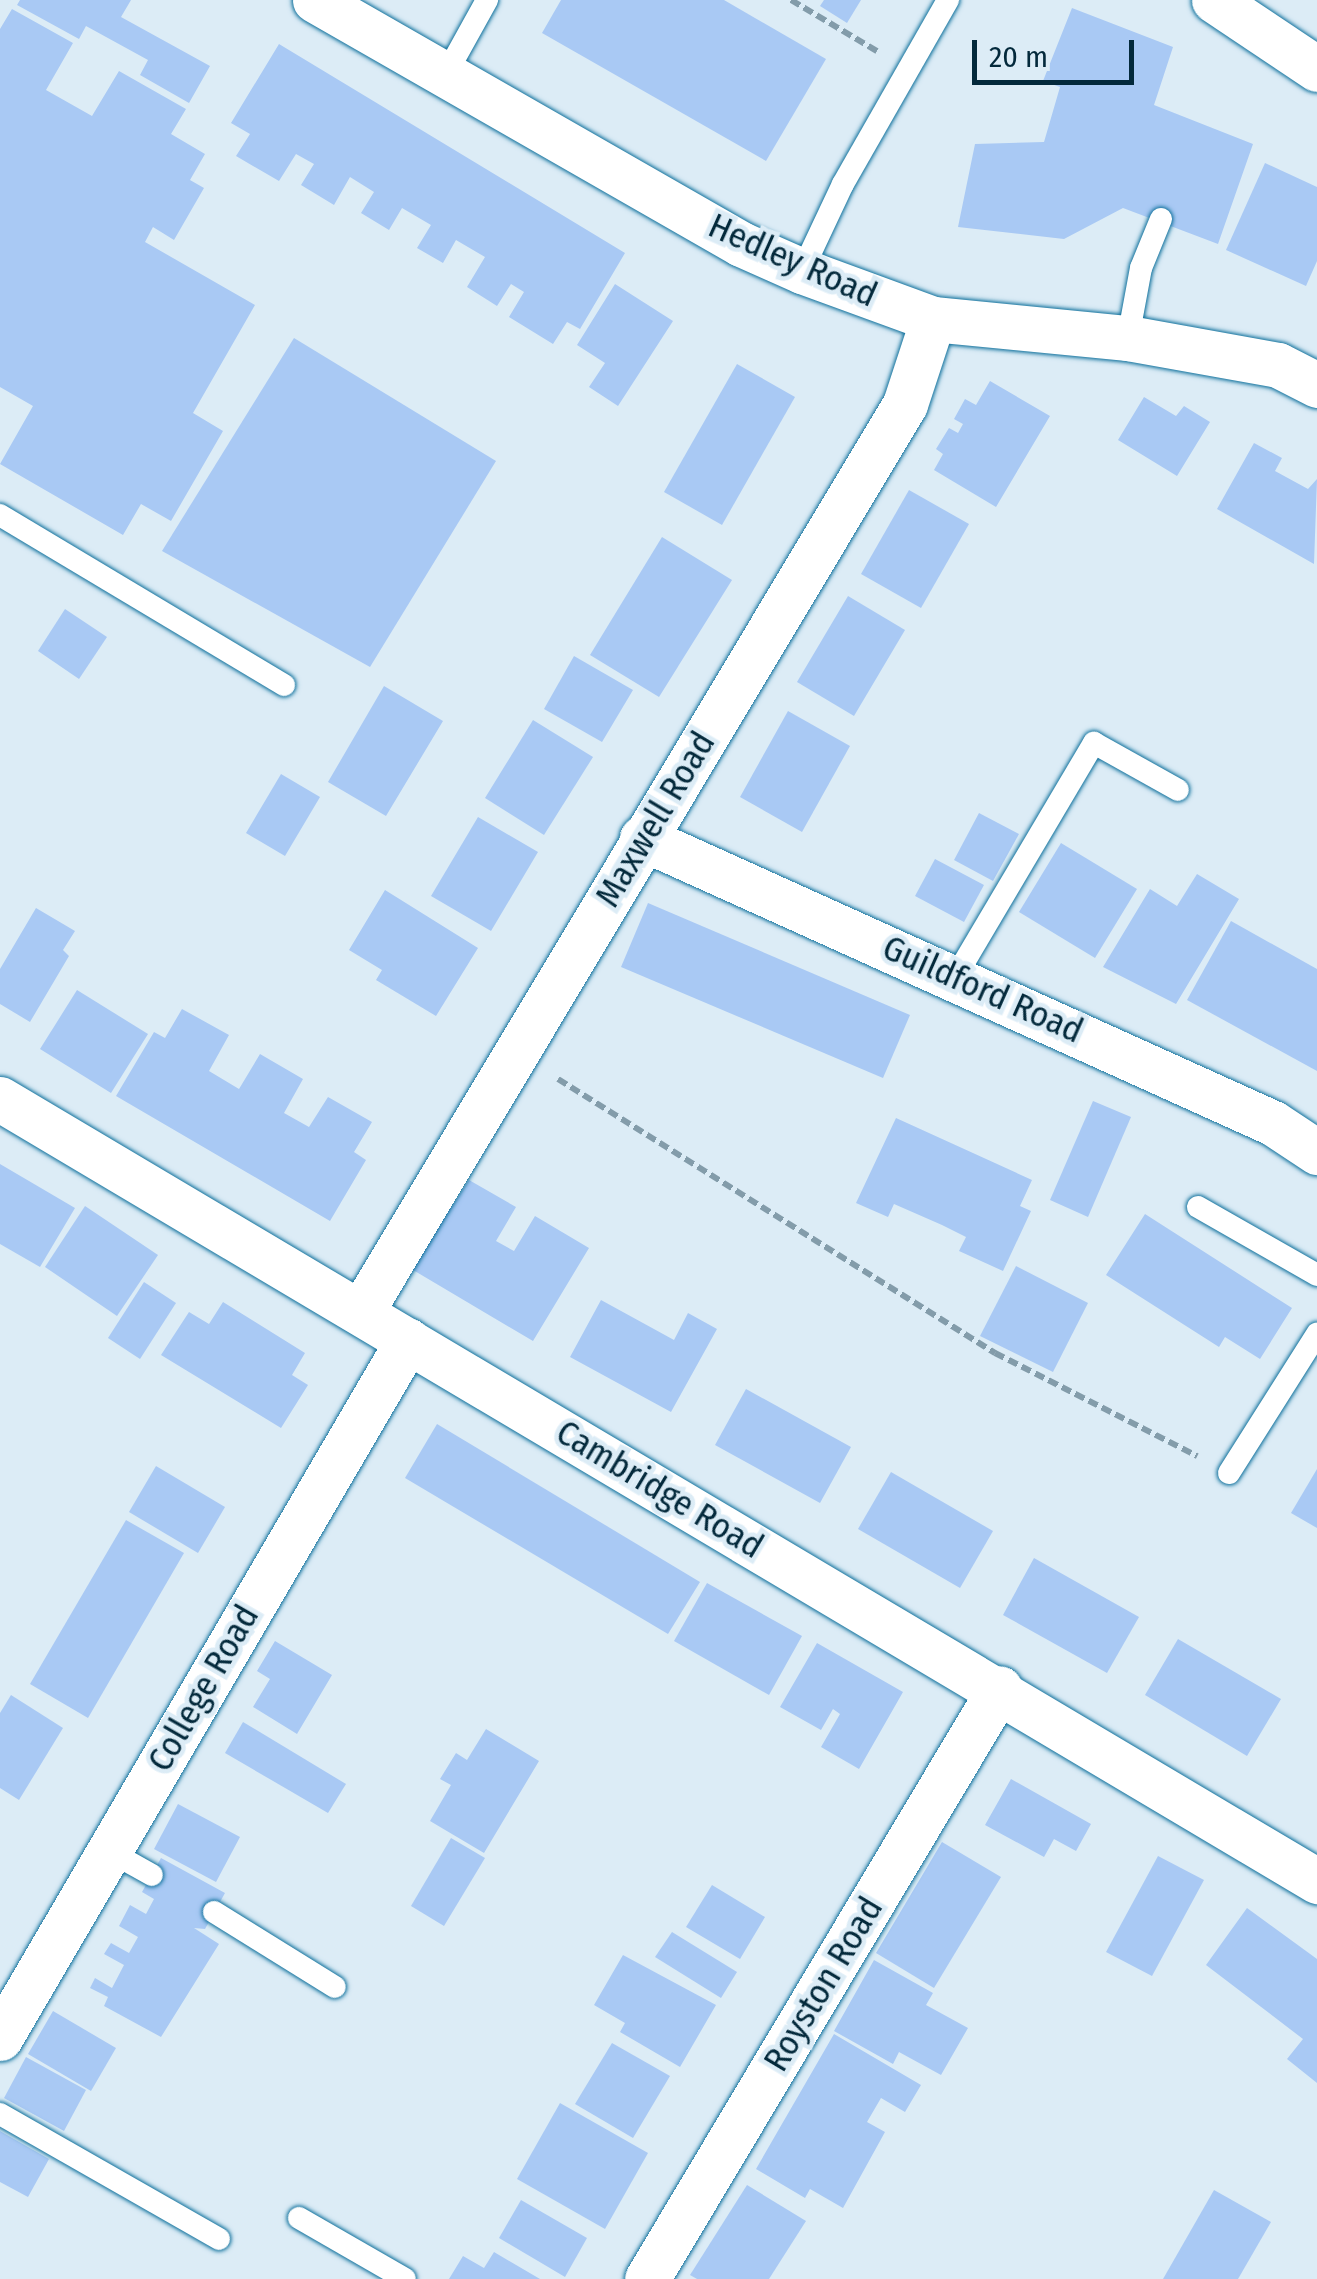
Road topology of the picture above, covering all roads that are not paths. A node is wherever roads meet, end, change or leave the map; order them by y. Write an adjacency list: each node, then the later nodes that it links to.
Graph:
1 (315, 0): 6 (street, Hedley Road)
2 (487, 0): 6 (lane)
3 (948, 0): 8 (lane)
4 (1214, 0): 5 (street)
5 (1317, 69)
6 (446, 74): 8 (street, Hedley Road)
7 (1162, 219): 10 (lane)
8 (802, 271): 9 (street, Hedley Road)
9 (933, 319): 10 (street, Hedley Road); 15 (street, Maxwell Road)
10 (1128, 338): 11 (street, Hedley Road)
11 (1317, 385)
12 (0, 514): 13 (lane)
13 (284, 685)
14 (1178, 790): 16 (lane)
15 (642, 838): 16 (street, Guildford Road); 21 (street, Maxwell Road)
16 (956, 976): 18 (street, Guildford Road)
17 (0, 1099): 21 (street, Cambridge Road)
18 (1317, 1152)
19 (1198, 1207): 20 (lane)
20 (1317, 1275)
21 (361, 1312): 23 (street, Cambridge Road)
22 (1317, 1334): 24 (lane)
23 (408, 1340): 25 (street, Cambridge Road); 26 (street, College Road)
24 (1229, 1473)
25 (1000, 1688): 28 (street, Cambridge Road); 36 (street, Royston Road)
26 (109, 1851): 27 (lane); 31 (street, College Road)
27 (152, 1875)
28 (1317, 1881)
29 (214, 1912): 30 (lane)
30 (335, 1987)
31 (0, 2038)
32 (0, 2114): 34 (lane)
33 (299, 2218): 35 (lane)
34 (219, 2239)
35 (404, 2279)
36 (646, 2279)

